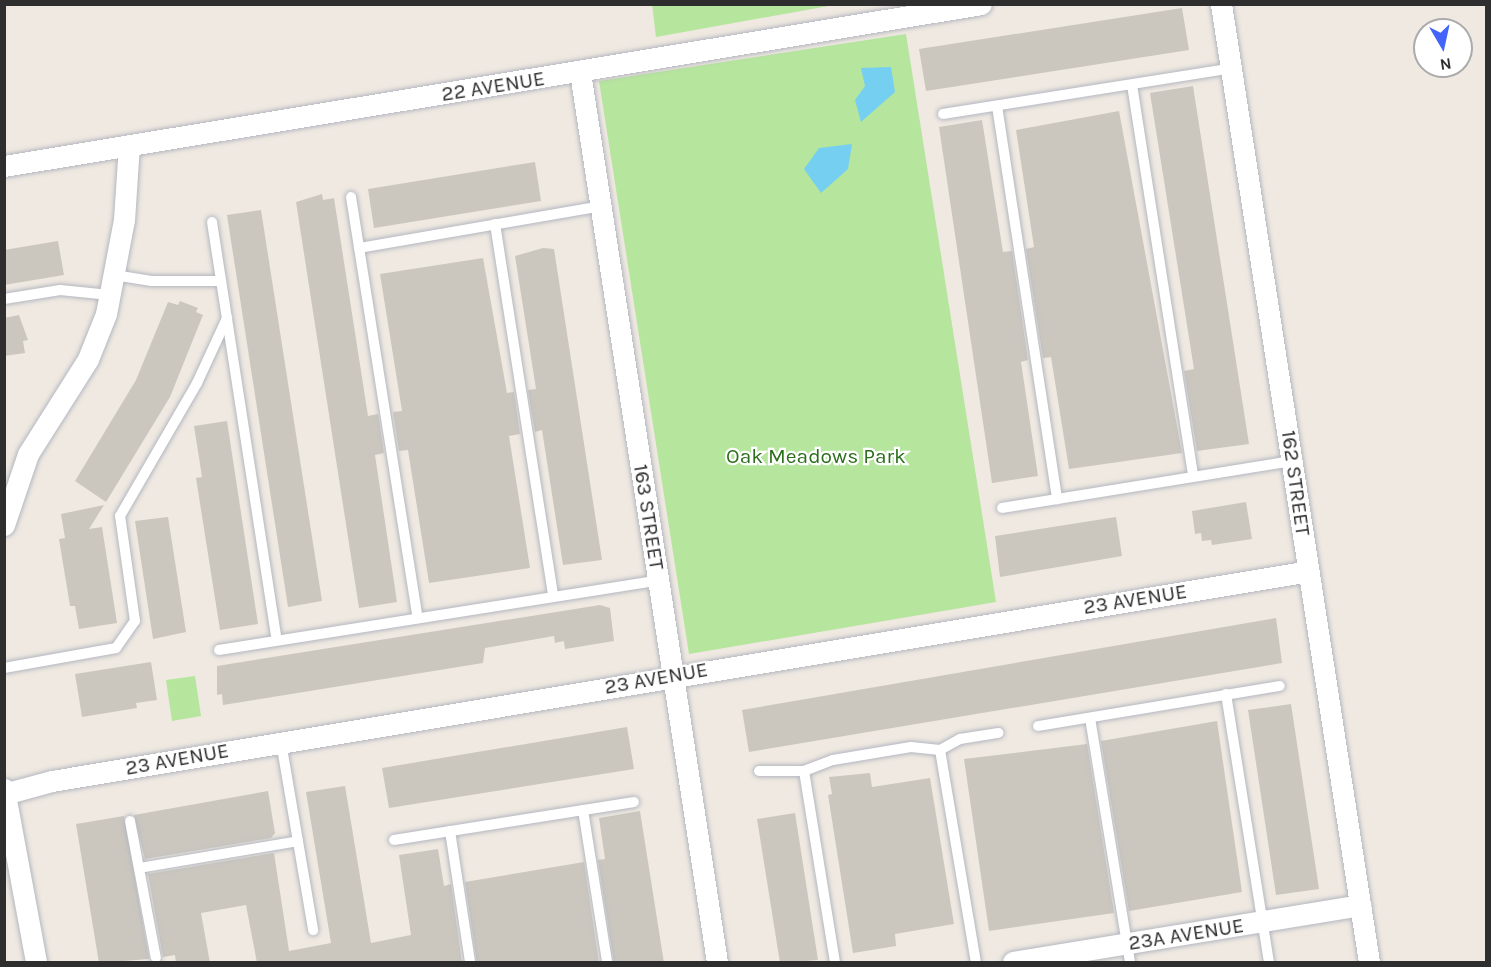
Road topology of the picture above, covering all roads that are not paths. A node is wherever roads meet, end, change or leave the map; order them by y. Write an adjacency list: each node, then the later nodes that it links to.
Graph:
1 (981, 4): 4 (street, 22 AVENUE)
2 (1221, 4): 3 (street, 162 STREET)
3 (1232, 68): 5 (lane); 19 (street, 162 STREET)
4 (580, 72): 8 (street, 22 AVENUE); 11 (street, 163 STREET)
5 (1132, 85): 6 (lane); 20 (lane)
6 (997, 106): 7 (lane); 21 (lane)
7 (943, 114)
8 (129, 145): 9 (street, 22 AVENUE); 16 (street)
9 (4, 166)
10 (351, 197): 14 (lane)
11 (601, 206): 13 (lane); 25 (street, 163 STREET)
12 (212, 222): 15 (lane)
13 (495, 224): 14 (lane); 26 (lane)
14 (360, 248): 27 (lane)
15 (221, 281): 16 (lane); 18 (lane)
16 (112, 285): 17 (lane); 23 (street)
17 (4, 298)
18 (227, 318): 28 (lane); 30 (lane)
19 (1293, 461): 20 (lane); 24 (street, 162 STREET)
20 (1193, 476): 21 (lane)
21 (1057, 499): 22 (lane)
22 (1002, 508)
23 (4, 525)
24 (1309, 571): 31 (street, 23 AVENUE); 50 (street, 162 STREET)
25 (659, 579): 26 (lane); 31 (street, 163 STREET)
26 (553, 596): 27 (lane)
27 (418, 618): 28 (lane)
28 (277, 640): 29 (lane)
29 (219, 650)
30 (4, 668)
31 (674, 675): 37 (street, 23 AVENUE); 58 (street, 163 STREET)
32 (1280, 686): 33 (lane)
33 (1226, 694): 34 (lane); 51 (lane)
34 (1090, 718): 35 (lane); 53 (lane)
35 (1038, 726)
36 (999, 734): 38 (lane)
37 (281, 742): 42 (street, 23 AVENUE); 48 (lane)
38 (940, 750): 40 (lane); 60 (lane)
39 (759, 771): 40 (lane)
40 (804, 771): 59 (lane)
41 (4, 789): 42 (street)
42 (5, 794): 55 (street)
43 (634, 802): 44 (lane)
44 (583, 810): 46 (lane); 57 (lane)
45 (130, 821): 49 (lane)
46 (450, 831): 47 (lane); 56 (lane)
47 (394, 840)
48 (298, 841): 49 (lane); 52 (lane)
49 (139, 868): 54 (lane)
50 (1360, 905): 51 (street, 23A AVENUE); 63 (street, 162 STREET)
51 (1263, 921): 53 (street, 23A AVENUE); 62 (lane)
52 (313, 930)
53 (1129, 953): 61 (street, 23A AVENUE)
54 (156, 958)
55 (36, 963)
56 (470, 963)
57 (607, 963)
58 (717, 963)
59 (835, 963)
60 (976, 963)
61 (1013, 963)
62 (1269, 963)
63 (1369, 963)

